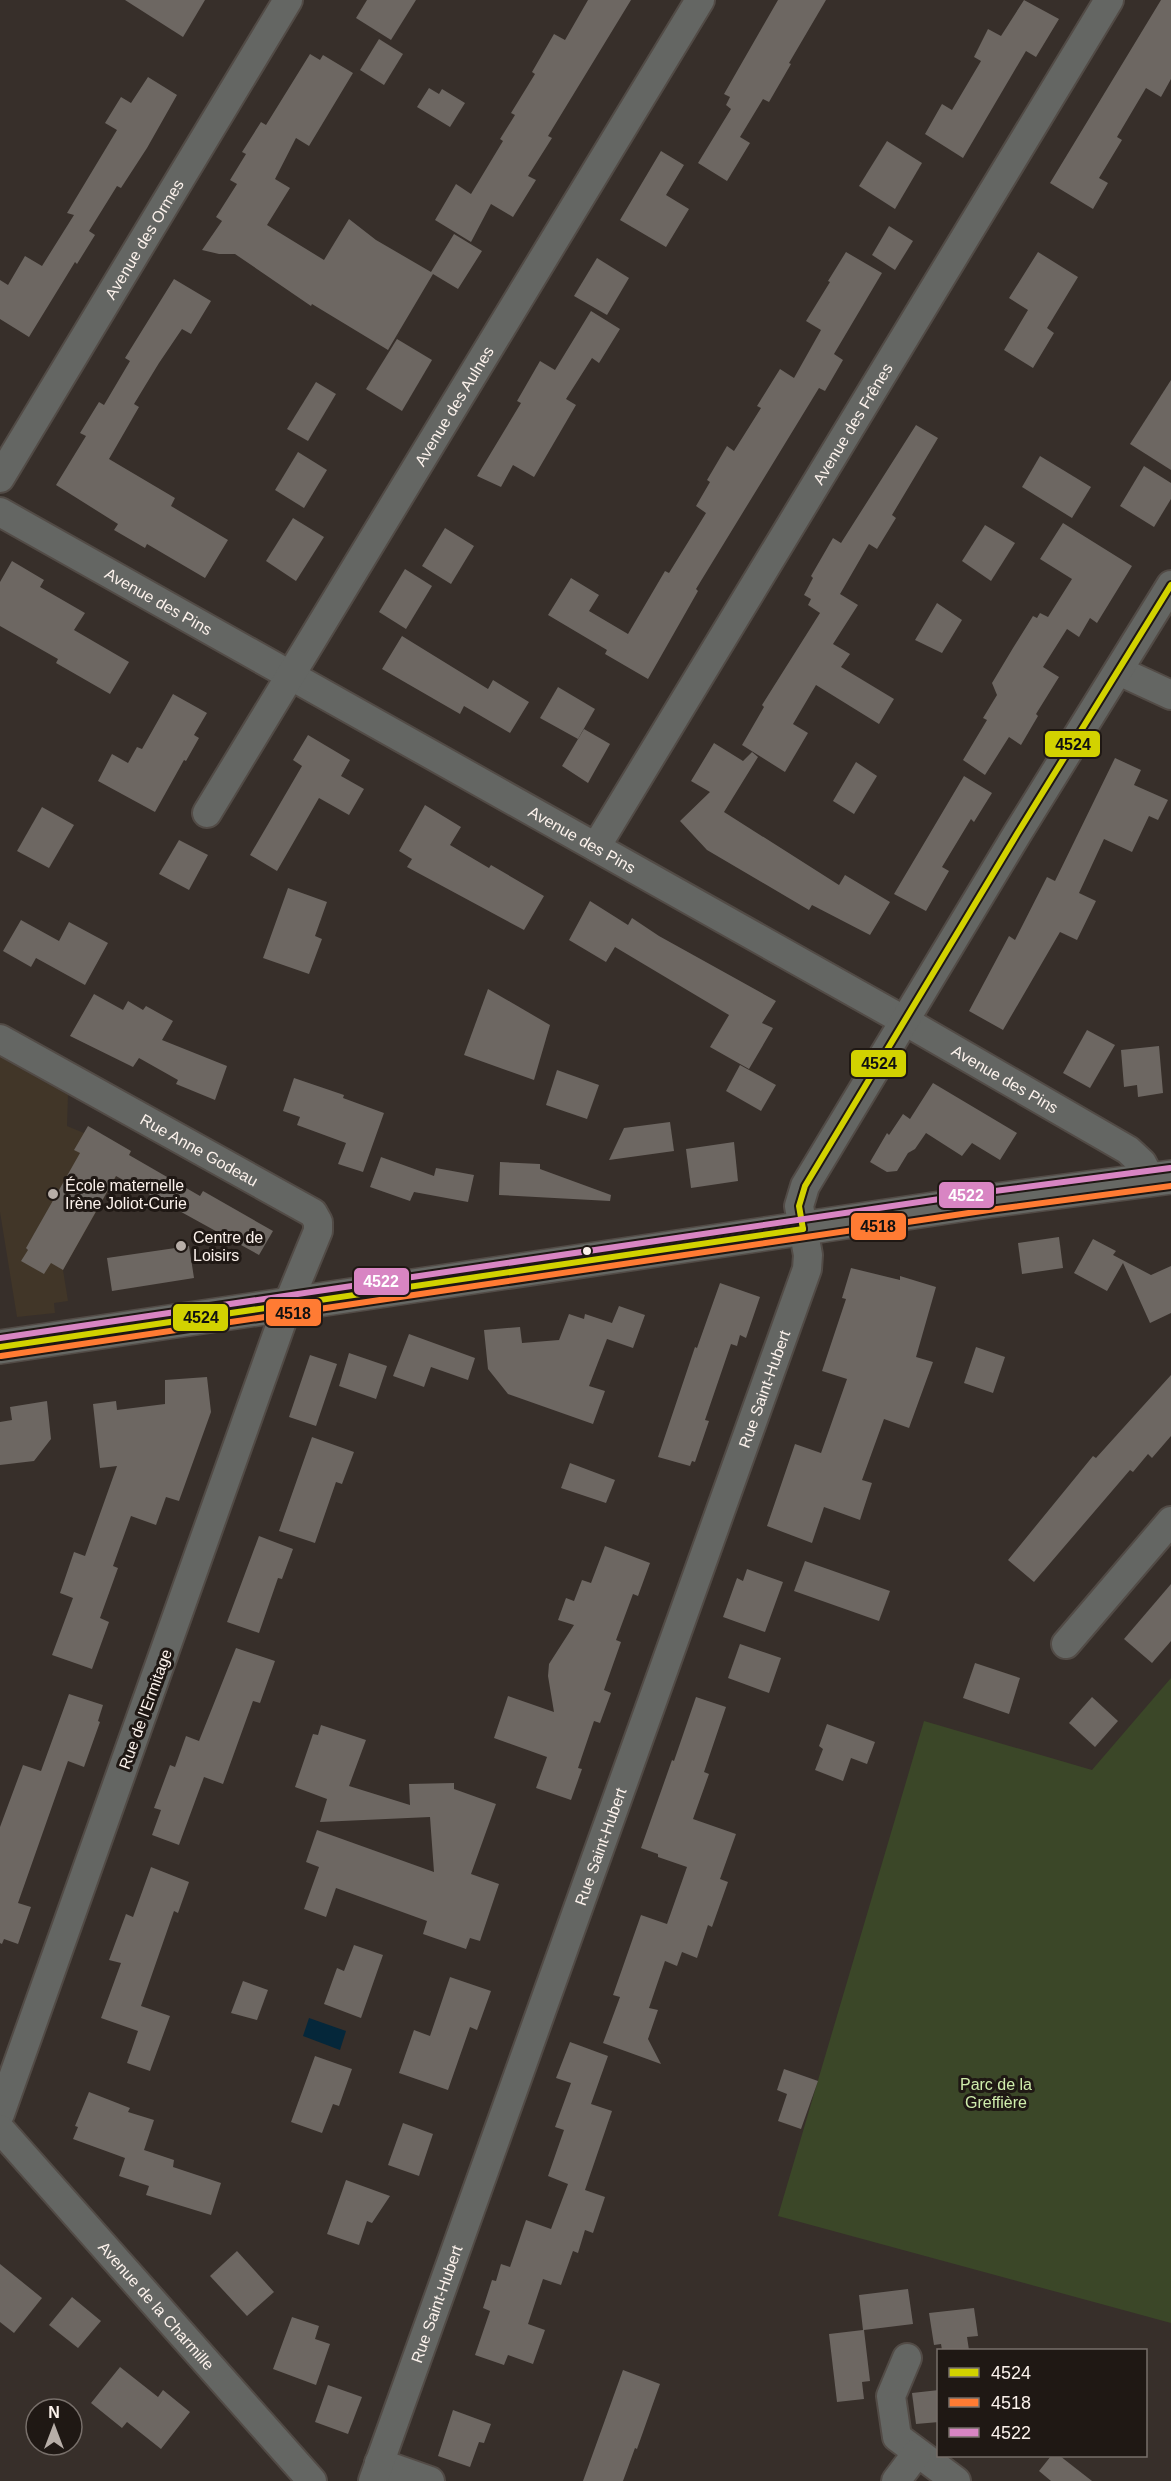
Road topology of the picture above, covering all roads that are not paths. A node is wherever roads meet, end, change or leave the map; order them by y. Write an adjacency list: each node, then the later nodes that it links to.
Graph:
1 (288, 0): 4 (street, Avenue des Ormes)
2 (700, 0): 8 (street, Avenue des Aulnes)
3 (1108, 0): 11 (street, Avenue des Frênes)
4 (0, 478)
5 (0, 512): 8 (street, Avenue des Pins)
6 (1171, 585): 7 (street, Rue Saint-Hubert)
7 (1119, 671): 9 (street); 12 (street, Rue Saint-Hubert)
8 (293, 675): 10 (street, Avenue des Aulnes); 11 (street, Avenue des Pins)
9 (1171, 695)
10 (207, 813)
11 (596, 847): 12 (street, Avenue des Pins)
12 (905, 1021): 14 (street, Avenue des Pins); 15 (street, Rue Saint-Hubert)
13 (0, 1039): 16 (street, Rue Anne Godeau)
14 (1161, 1178): 15 (main road)
15 (803, 1229): 16 (main road); 24 (street, Rue Saint-Hubert)
16 (288, 1304): 17 (main road); 20 (street, Rue de l'Ermitage)
17 (0, 1347)
18 (1171, 1521): 19 (street)
19 (1066, 1644)
20 (0, 2114)
21 (0, 2128): 25 (street, Avenue de la Charmille)
22 (907, 2358): 23 (street)
23 (917, 2453): 27 (street); 28 (street)
24 (376, 2472): 26 (street, Rue Saint-Hubert)
25 (312, 2481)
26 (430, 2481)
27 (896, 2481)
28 (956, 2481)

